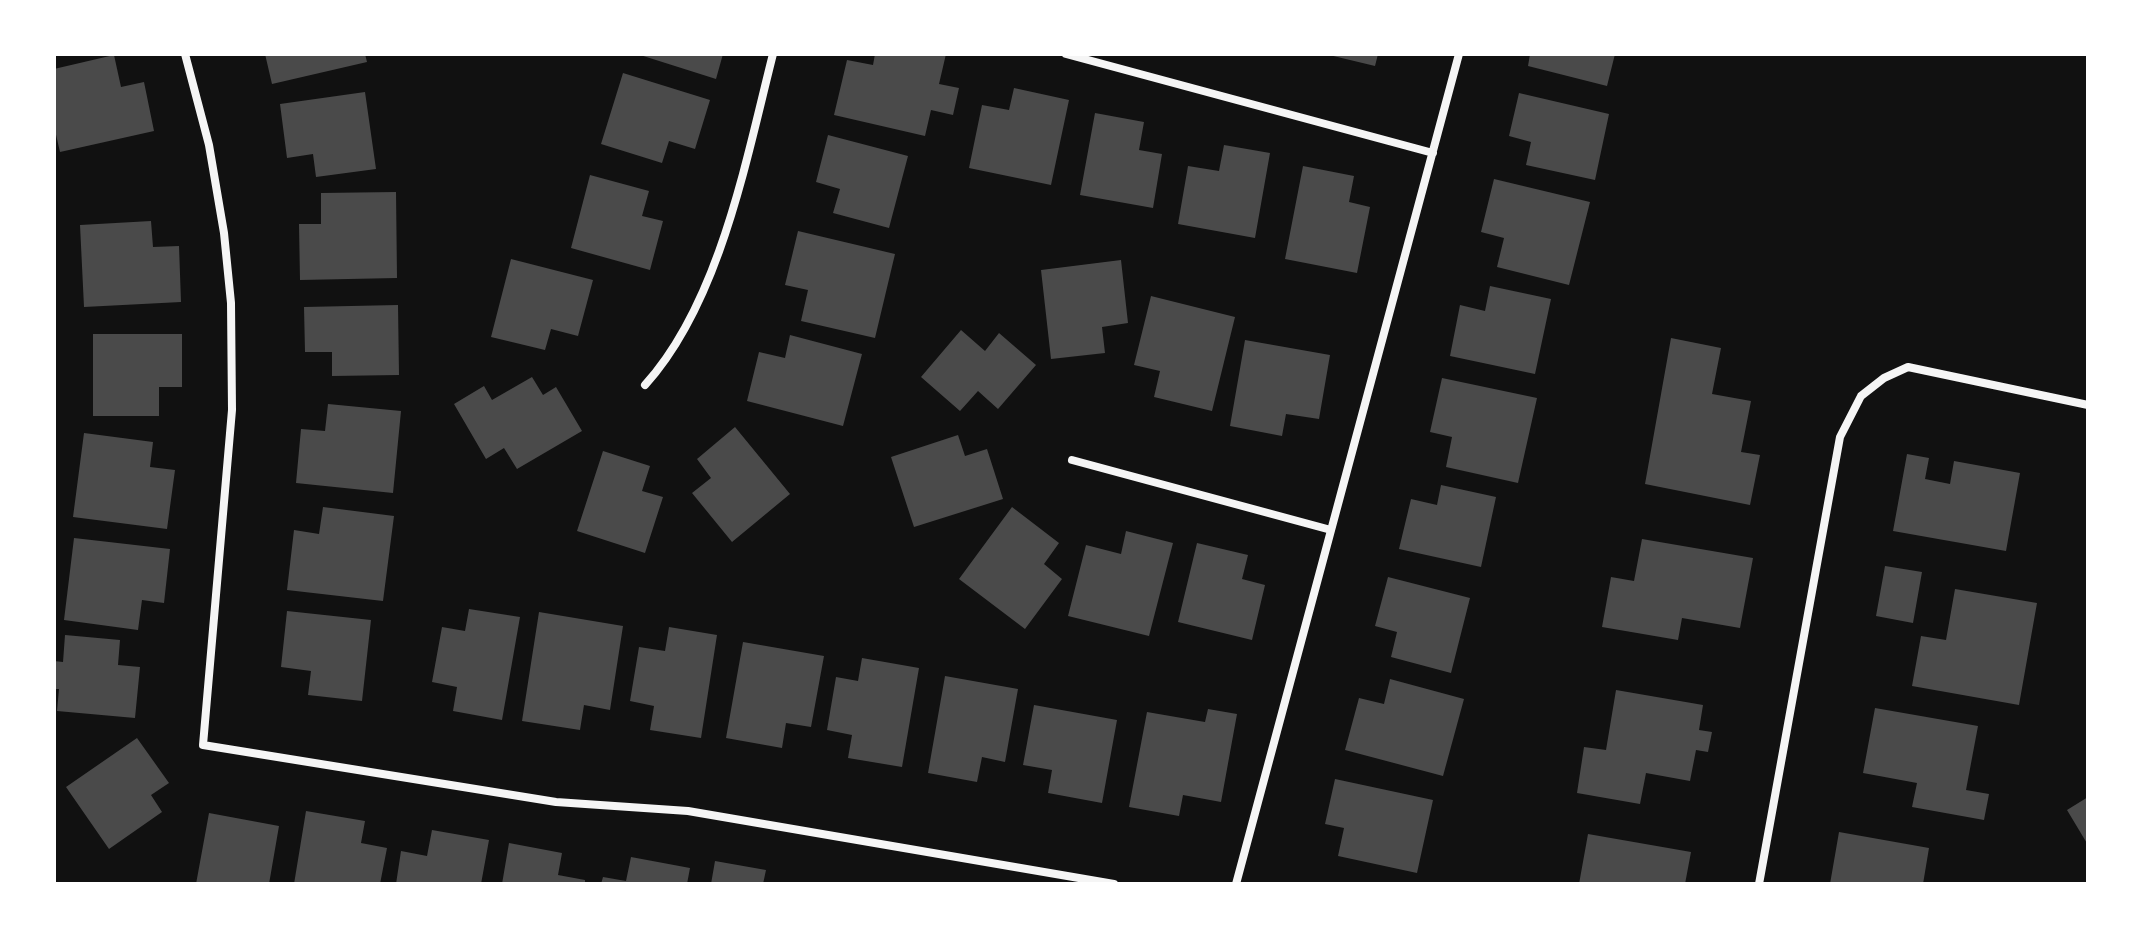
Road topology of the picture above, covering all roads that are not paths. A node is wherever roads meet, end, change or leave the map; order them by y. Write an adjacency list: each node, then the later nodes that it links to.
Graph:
1 (185, 54): 10 (street)
2 (773, 54): 6 (street)
3 (1067, 54): 5 (street)
4 (1459, 54): 5 (street)
5 (1433, 153): 9 (street)
6 (645, 385)
7 (2088, 405): 12 (street)
8 (1072, 460): 9 (street)
9 (1331, 530): 11 (street)
10 (1114, 884)
11 (1236, 884)
12 (1759, 884)

